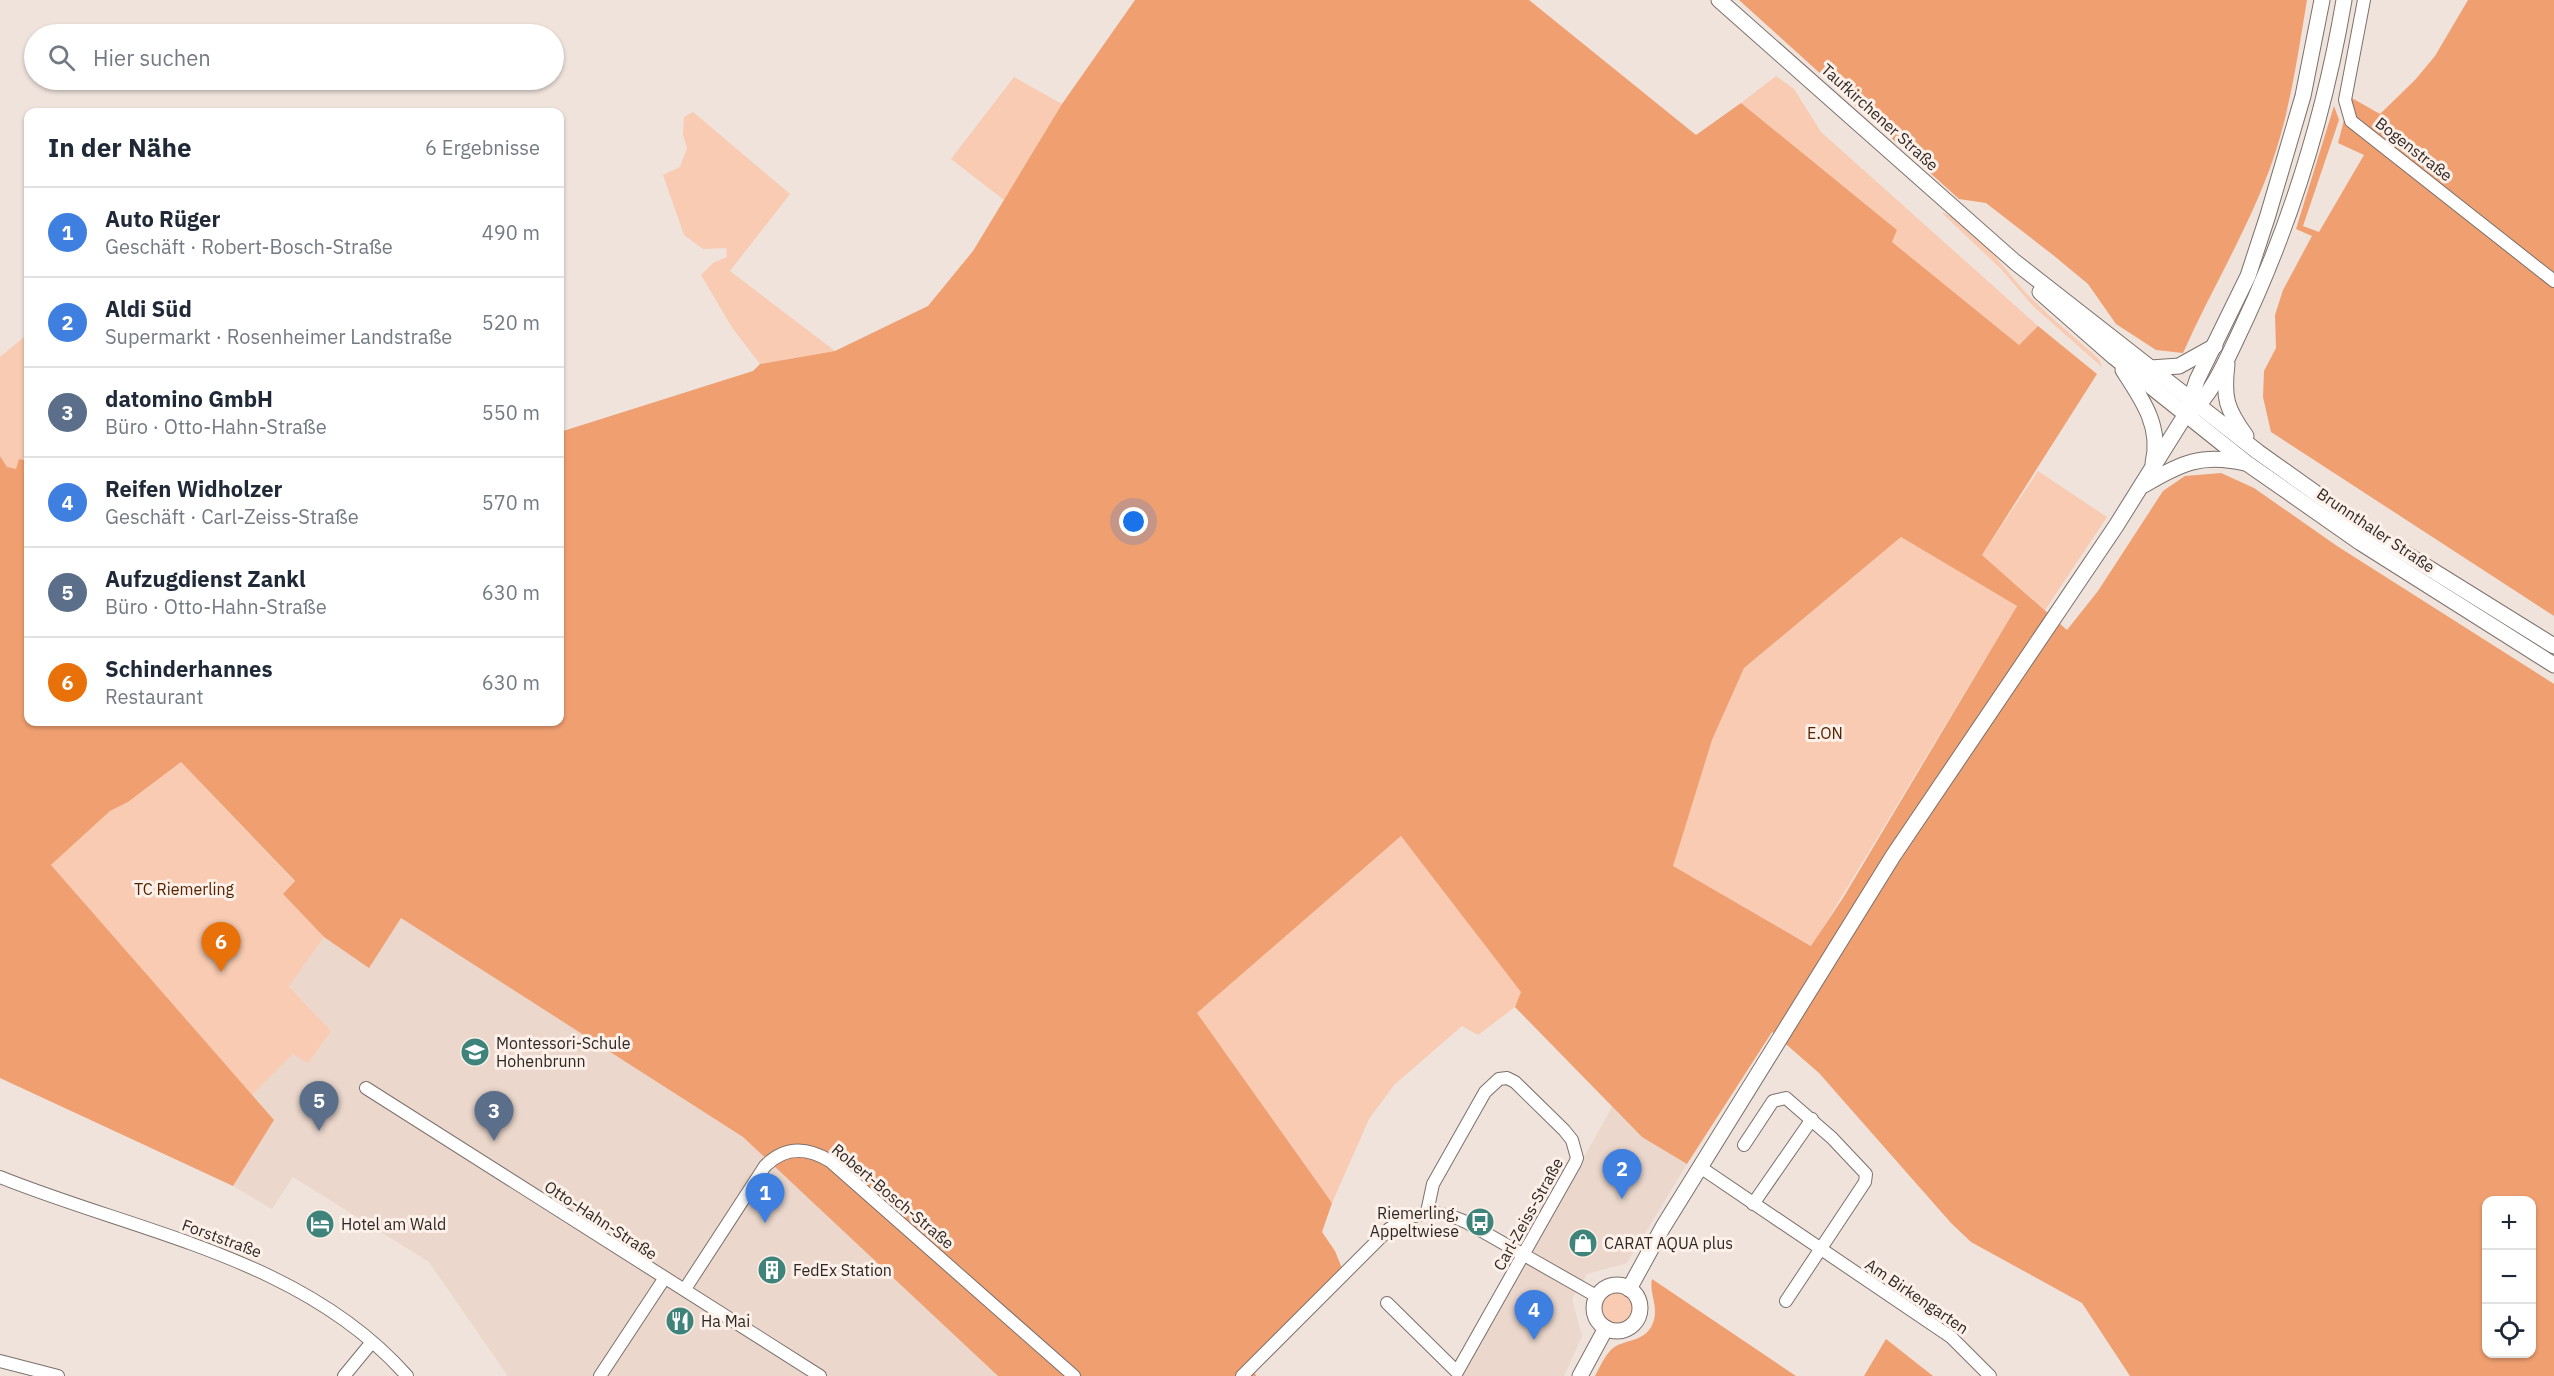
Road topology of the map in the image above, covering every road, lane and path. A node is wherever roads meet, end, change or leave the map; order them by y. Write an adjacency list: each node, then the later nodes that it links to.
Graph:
1 (1719, 0): 5 (main road, Taufkirchener Straße)
2 (2322, 0): 7 (main road)
3 (2344, 0): 8 (main road)
4 (2364, 0): 6 (street, Bogenstraße)
5 (2015, 262): 9 (main road, Taufkirchener Straße); 10 (main road, Taufkirchener Straße)
6 (2554, 281)
7 (2216, 346): 10 (main road); 11 (main road)
8 (2228, 355): 11 (main road); 13 (main road)
9 (2114, 357): 12 (main road, Taufkirchener Straße); 14 (main road)
10 (2151, 368): 11 (main road, Taufkirchener Straße)
11 (2194, 402): 12 (main road); 13 (main road, Brunnthaler Straße)
12 (2186, 414): 13 (main road, Brunnthaler Straße); 14 (main road)
13 (2253, 458): 15 (main road); 16 (main road, Brunnthaler Straße); 19 (main road, Brunnthaler Straße)
14 (2151, 471): 15 (main road)
15 (2141, 486): 23 (main road)
16 (2535, 634): 17 (street); 18 (main road, Brunnthaler Straße)
17 (2554, 634)
18 (2554, 646)
19 (2554, 665)
20 (366, 1089): 29 (street, Otto-Hahn-Straße)
21 (1812, 1119): 22 (street); 25 (street); 27 (street)
22 (1744, 1144)
23 (1700, 1167): 25 (street, Am Birkengarten); 30 (main road)
24 (0, 1177): 36 (street, Forststraße)
25 (1753, 1204): 27 (street, Am Birkengarten)
26 (1427, 1212): 28 (street); 28 (street, Carl-Zeiss-Straße); 44 (street)
27 (1819, 1250): 33 (street); 46 (street, Am Birkengarten)
28 (1524, 1255): 32 (street); 34 (street, Carl-Zeiss-Straße)
29 (664, 1279): 31 (street, Otto-Hahn-Straße); 41 (street)
30 (1629, 1288): 32 (main road); 35 (main road)
31 (685, 1289): 42 (street, Otto-Hahn-Straße); 43 (street, Robert-Bosch-Straße)
32 (1598, 1297): 35 (main road)
33 (1786, 1301)
34 (1387, 1303)
35 (1606, 1328): 45 (main road)
36 (372, 1342): 39 (street); 40 (street, Forststraße)
37 (0, 1360): 38 (street)
38 (58, 1376)
39 (344, 1376)
40 (407, 1376)
41 (600, 1376)
42 (820, 1376)
43 (1074, 1376)
44 (1242, 1376)
45 (1580, 1376)
46 (1990, 1376)

